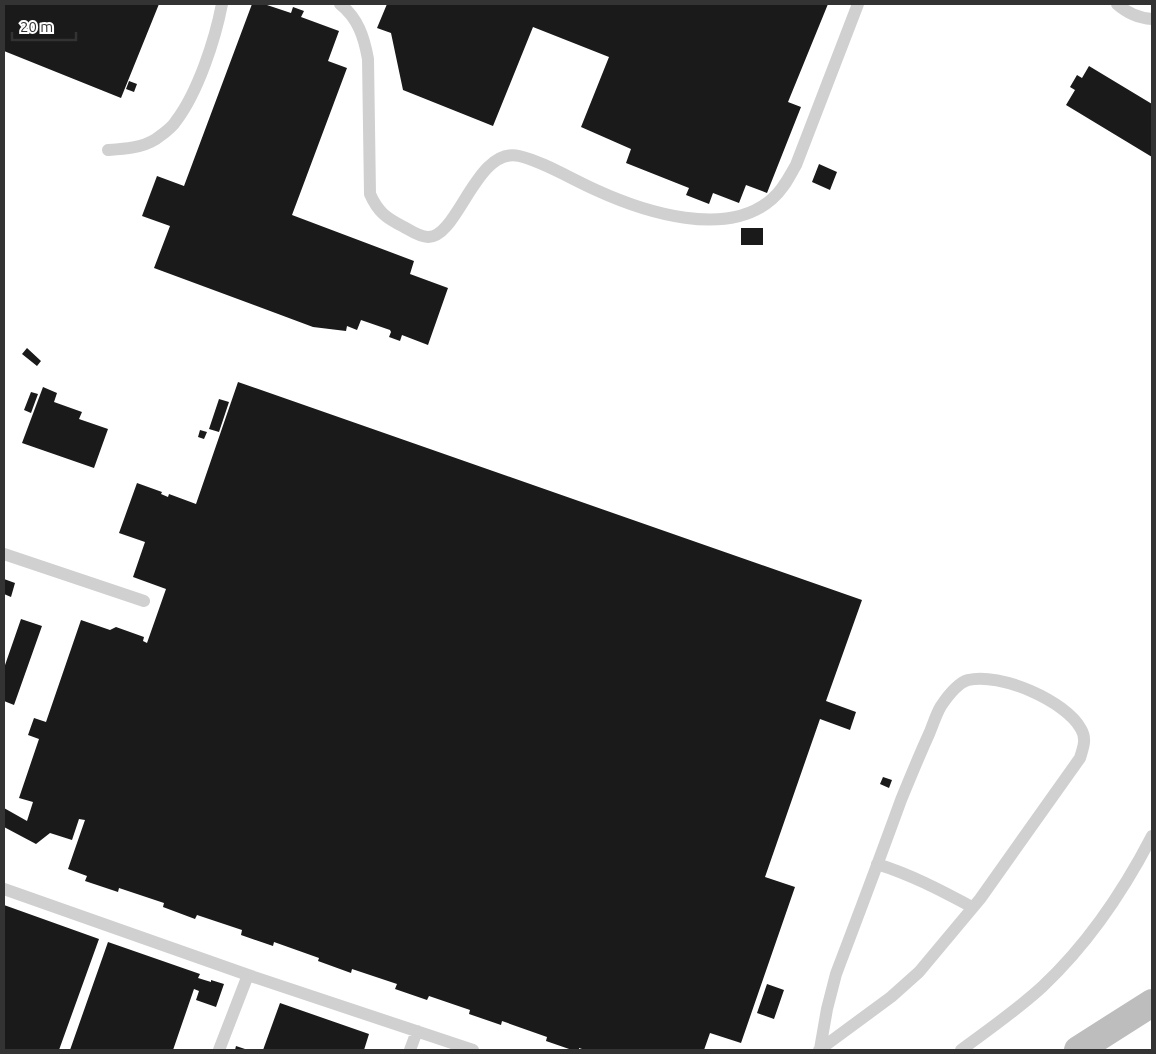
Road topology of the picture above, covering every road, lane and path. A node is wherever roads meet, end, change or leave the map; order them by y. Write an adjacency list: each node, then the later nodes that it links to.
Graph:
1 (222, 4): 6 (lane)
2 (340, 4): 3 (lane)
3 (858, 4)
4 (1117, 4): 5 (lane)
5 (1152, 19)
6 (108, 150)
7 (4, 554): 8 (lane)
8 (144, 601)
9 (1152, 836): 20 (lane)
10 (878, 864): 12 (lane); 12 (lane); 19 (lane)
11 (4, 889): 13 (lane)
12 (972, 908): 19 (lane)
13 (248, 975): 15 (lane); 16 (lane)
14 (1152, 1003): 21 (main road)
15 (417, 1031): 17 (lane); 18 (lane)
16 (220, 1050)
17 (410, 1050)
18 (473, 1050)
19 (820, 1050)
20 (960, 1050)
21 (1078, 1050)

